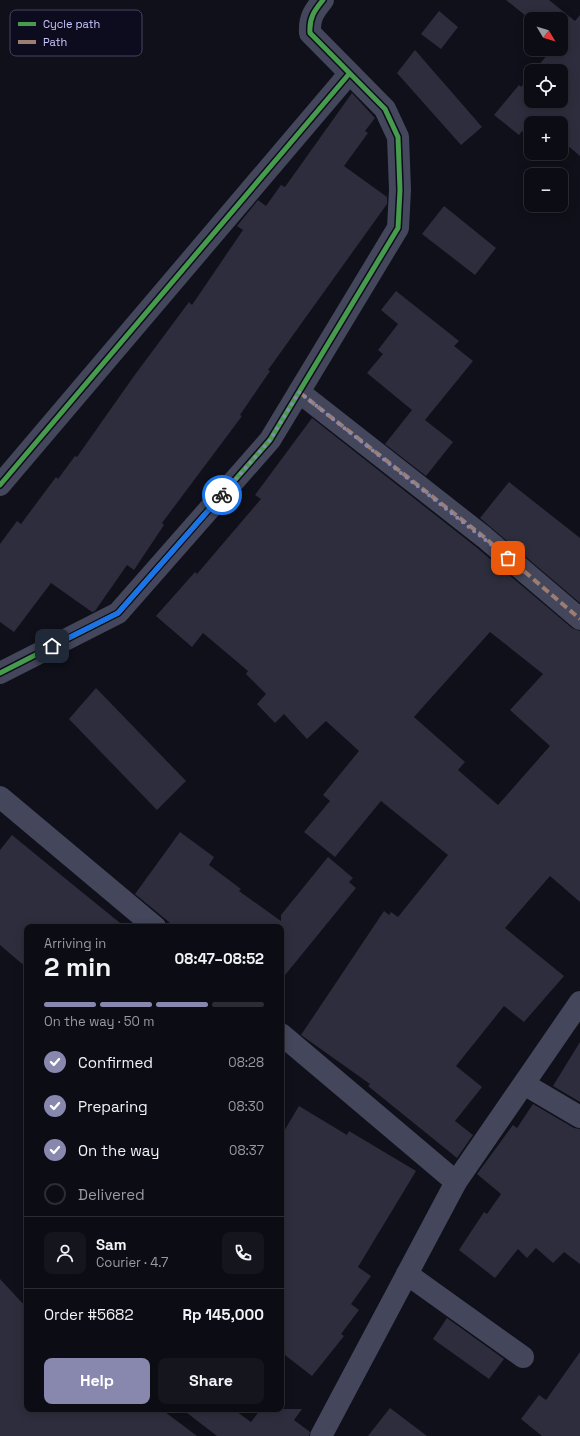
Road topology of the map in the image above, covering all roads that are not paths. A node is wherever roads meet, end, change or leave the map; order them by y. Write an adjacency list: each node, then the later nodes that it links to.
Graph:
1 (323, 0): 2 (street)
2 (349, 74): 3 (street); 4 (street)
3 (299, 392): 5 (street); 6 (street)
4 (0, 485)
5 (580, 619)
6 (0, 673)
7 (0, 797): 8 (street)
8 (151, 924)
9 (580, 1002): 11 (street)
10 (284, 1037): 13 (street)
11 (524, 1084): 12 (street); 13 (street)
12 (580, 1117)
13 (456, 1182): 14 (street)
14 (407, 1274): 15 (street); 16 (street)
15 (523, 1357)
16 (321, 1436)

